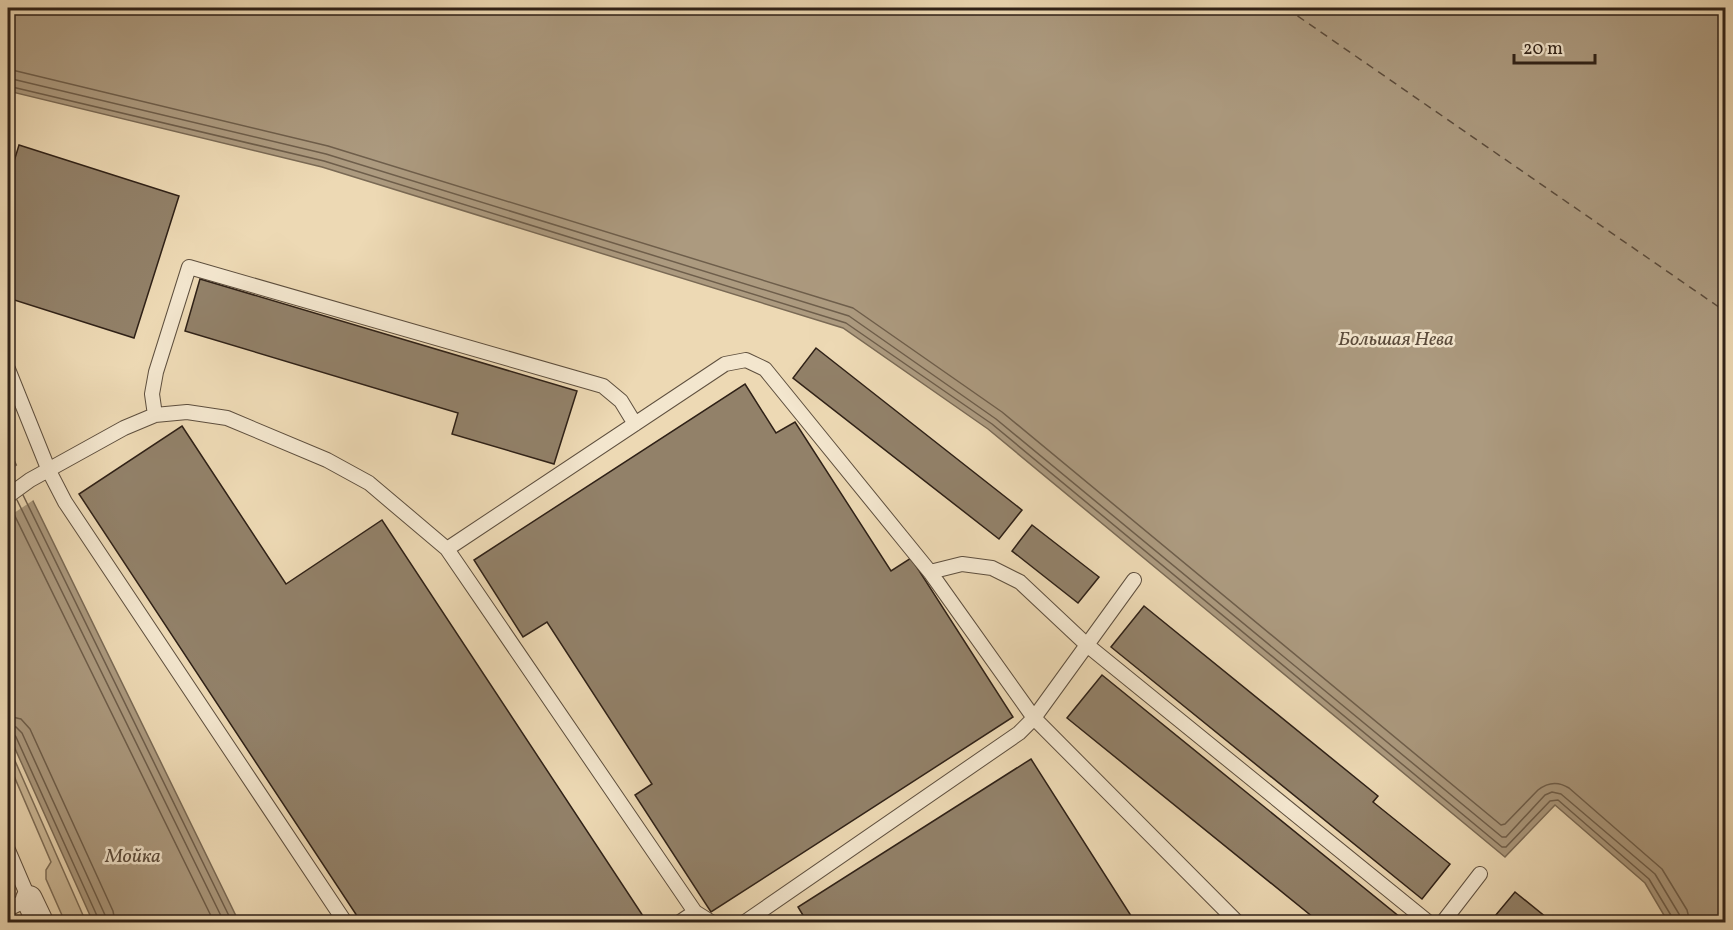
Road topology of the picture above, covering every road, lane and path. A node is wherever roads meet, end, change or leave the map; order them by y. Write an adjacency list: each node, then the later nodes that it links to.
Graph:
1 (8, 369): 4 (lane)
2 (154, 414): 3 (lane); 4 (lane); 6 (lane)
3 (635, 424): 6 (lane); 7 (lane)
4 (49, 471): 5 (lane); 16 (lane)
5 (8, 495)
6 (447, 549): 14 (lane)
7 (930, 572): 9 (lane); 10 (lane)
8 (1134, 580): 9 (lane)
9 (1087, 645): 10 (lane); 21 (lane)
10 (1034, 718): 19 (lane); 20 (lane)
11 (8, 850): 13 (lane)
12 (1480, 874): 22 (lane)
13 (18, 904): 15 (street)
14 (695, 912): 17 (lane); 18 (lane)
15 (40, 922)
16 (345, 922)
17 (680, 922)
18 (711, 922)
19 (745, 922)
20 (1237, 922)
21 (1428, 922)
22 (1443, 922)

